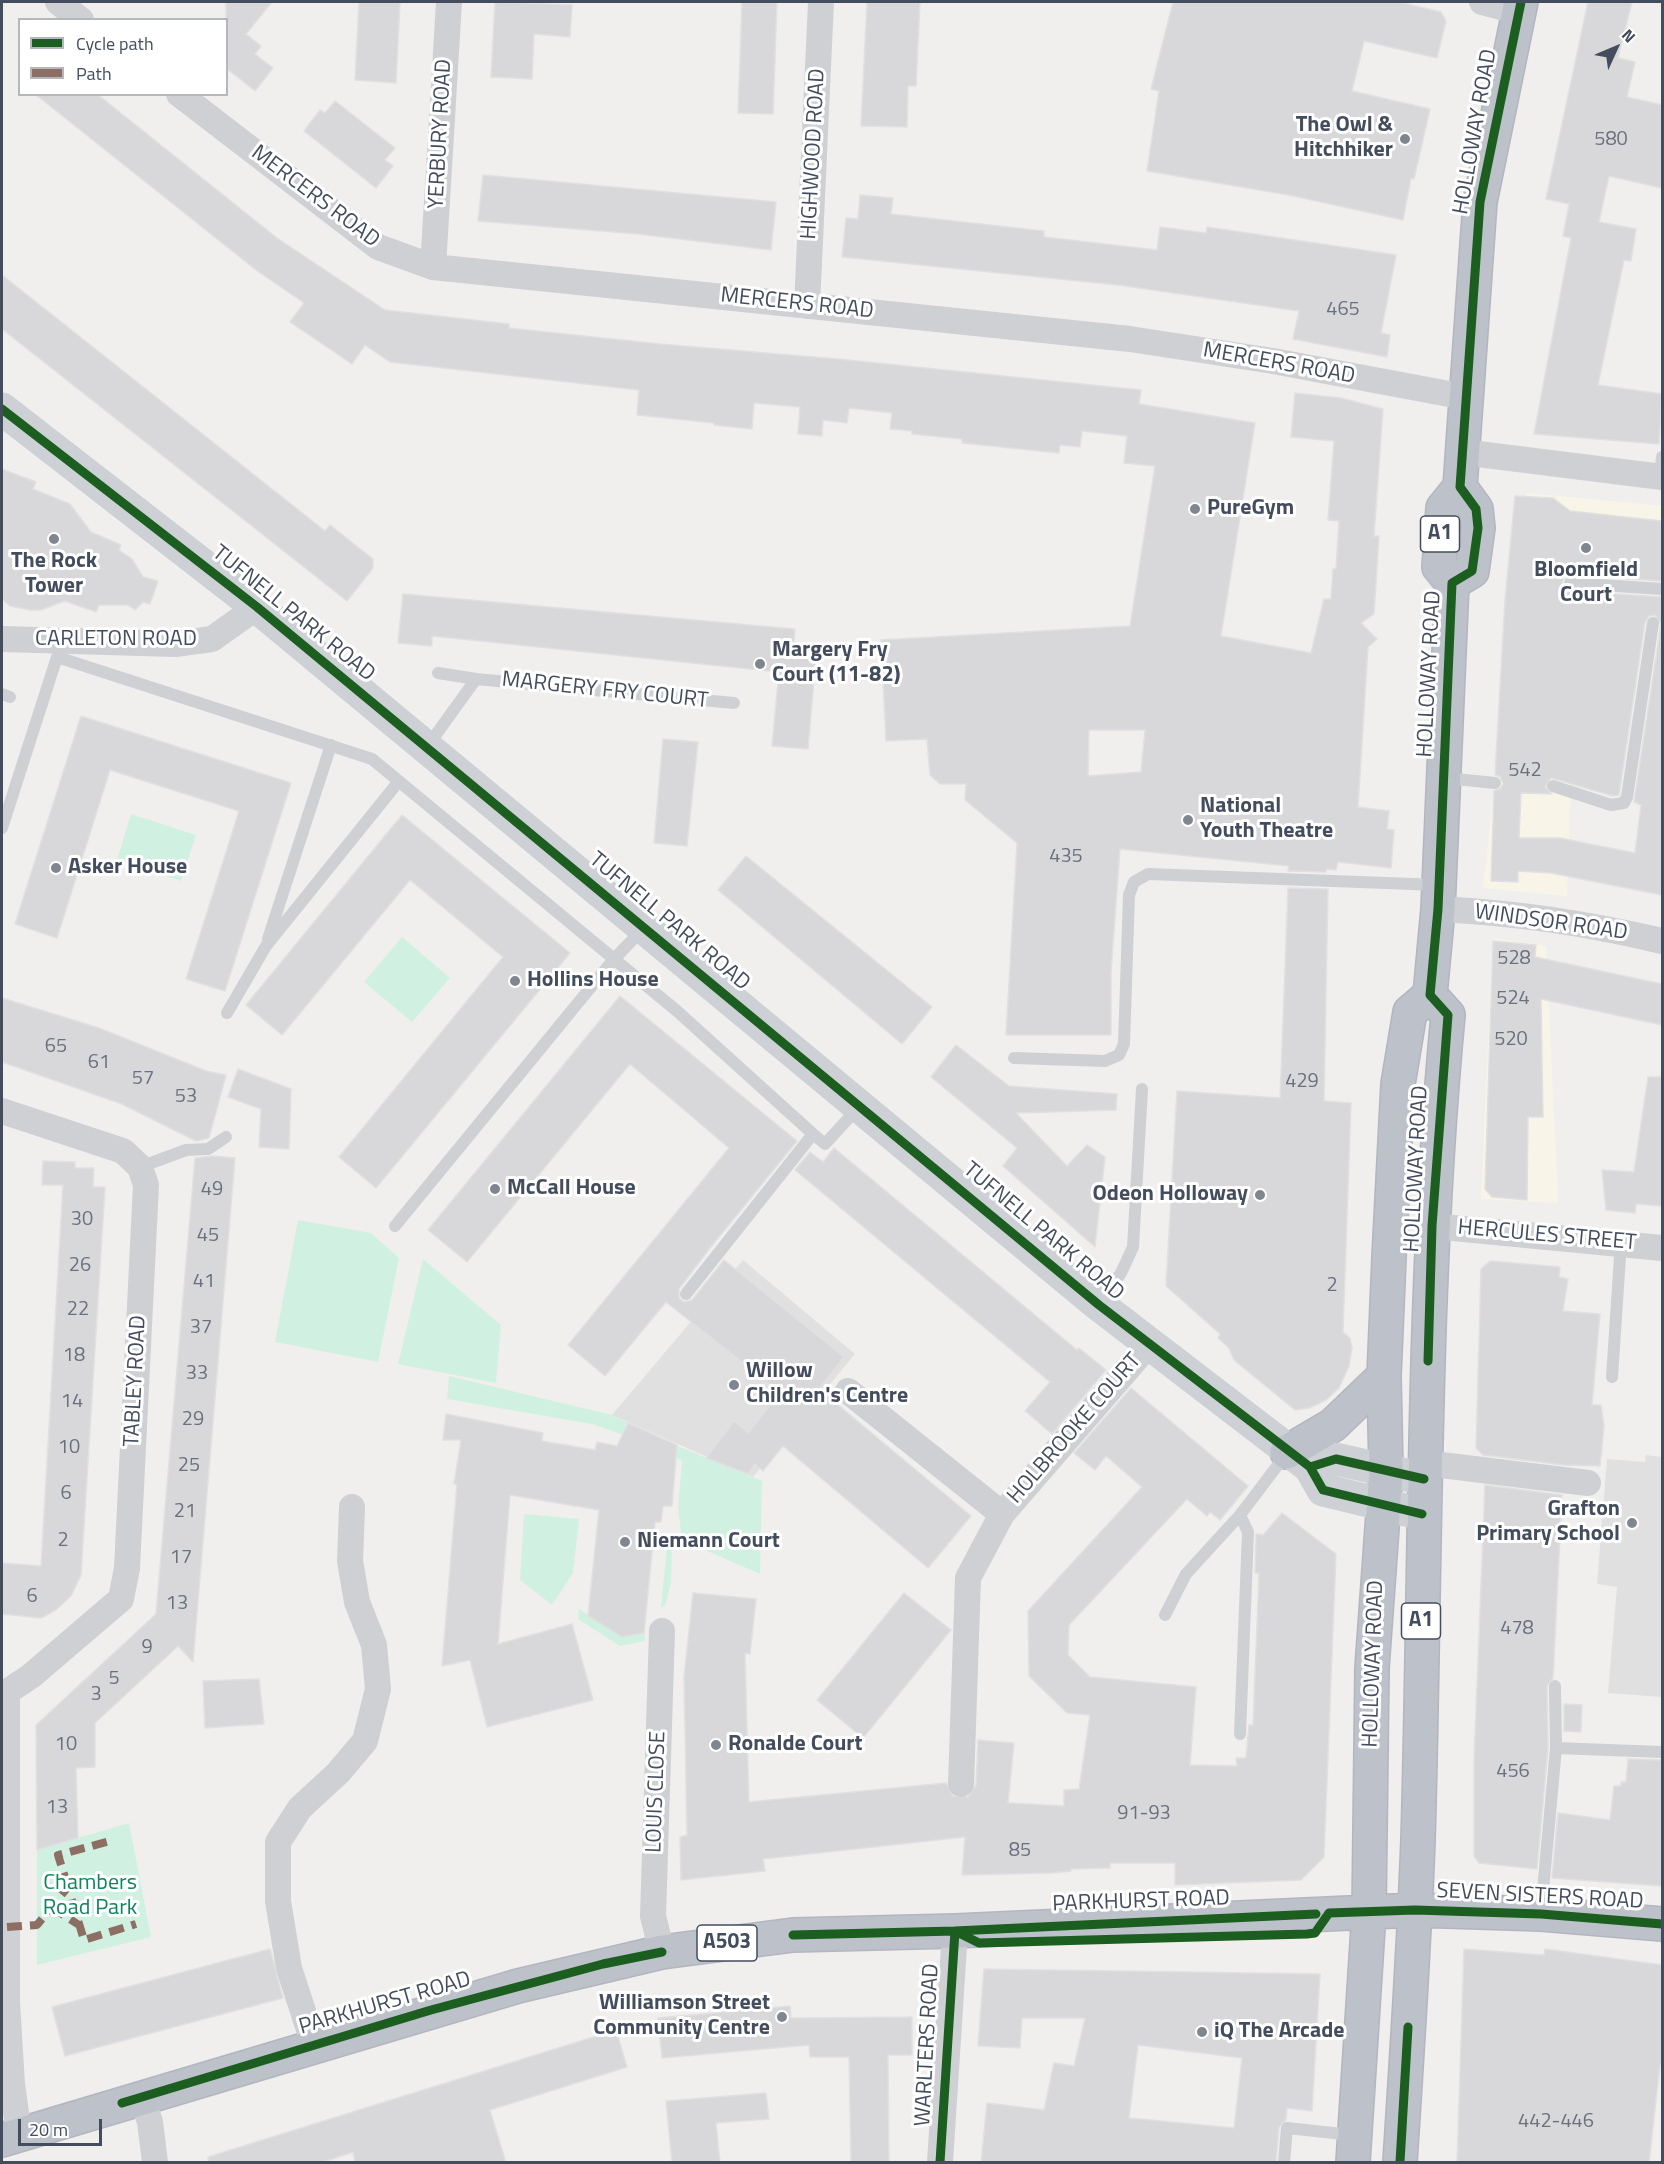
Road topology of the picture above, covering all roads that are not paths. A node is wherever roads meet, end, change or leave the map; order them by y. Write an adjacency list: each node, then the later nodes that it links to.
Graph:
1 (58, 2): 6 (street)
2 (449, 2): 8 (street, YERBURY ROAD)
3 (821, 2): 9 (street, HIGHWOOD ROAD)
4 (1482, 2): 5 (street)
5 (1520, 7): 10 (highway, HOLLOWAY ROAD / A1)
6 (78, 18)
7 (182, 96): 8 (street, MERCERS ROAD)
8 (433, 267): 9 (street, MERCERS ROAD)
9 (807, 306): 10 (street, MERCERS ROAD)
10 (1465, 397): 12 (highway, HOLLOWAY ROAD / A1)
11 (2, 409): 16 (street, TUFNELL PARK ROAD)
12 (1462, 452): 13 (street); 24 (highway, HOLLOWAY ROAD / A1)
13 (1662, 470)
14 (1570, 583): 15 (lane)
15 (1662, 589)
16 (257, 607): 18 (street, CARLETON ROAD); 23 (street, TUFNELL PARK ROAD)
17 (1653, 623): 27 (lane)
18 (2, 639)
19 (438, 673): 20 (lane, MARGERY FRY COURT)
20 (476, 678): 21 (lane, MARGERY FRY COURT); 23 (lane, MARGERY FRY COURT)
21 (734, 703)
22 (331, 745): 25 (lane); 28 (lane); 32 (lane)
23 (427, 748): 30 (street, TUFNELL PARK ROAD)
24 (1444, 777): 26 (lane); 29 (highway, HOLLOWAY ROAD / A1)
25 (399, 782): 32 (lane); 33 (lane)
26 (1495, 783)
27 (1553, 786)
28 (2, 828)
29 (1439, 897): 31 (street, WINDSOR ROAD); 34 (highway, HOLLOWAY ROAD / A1); 36 (lane)
30 (644, 927): 33 (lane); 38 (street, TUFNELL PARK ROAD)
31 (1662, 941)
32 (266, 946): 35 (lane)
33 (614, 959): 40 (lane); 43 (lane)
34 (1430, 995): 44 (highway, HOLLOWAY ROAD / A1); 50 (highway, HOLLOWAY ROAD / A1)
35 (227, 1013)
36 (1014, 1058)
37 (1142, 1089): 48 (lane)
38 (861, 1105): 40 (lane); 48 (street, TUFNELL PARK ROAD)
39 (2, 1111): 42 (street)
40 (813, 1134): 47 (lane)
41 (226, 1137): 42 (lane)
42 (140, 1167): 65 (street, TABLEY ROAD)
43 (394, 1226)
44 (1432, 1226): 45 (street, HERCULES STREET); 54 (highway, HOLLOWAY ROAD / A1)
45 (1621, 1242): 46 (street, HERCULES STREET); 51 (lane)
46 (1662, 1248)
47 (686, 1294)
48 (1099, 1305): 49 (street, TUFNELL PARK ROAD)
49 (1149, 1344): 53 (street, TUFNELL PARK ROAD); 59 (street, HOLBROOKE COURT)
50 (1384, 1376): 53 (highway); 55 (highway, HOLLOWAY ROAD / A1)
51 (1612, 1377)
52 (848, 1391): 59 (street, HOLBROOKE COURT)
53 (1299, 1459): 55 (street); 57 (street, TUFNELL PARK ROAD); 61 (lane)
54 (1425, 1471): 55 (street); 56 (street); 60 (highway, HOLLOWAY ROAD / A1)
55 (1386, 1472): 57 (highway, HOLLOWAY ROAD / A1)
56 (1588, 1483)
57 (1383, 1506): 60 (street, TUFNELL PARK ROAD); 72 (highway, HOLLOWAY ROAD / A1)
58 (352, 1507): 77 (street)
59 (1002, 1514): 70 (street, HOLBROOKE COURT)
60 (1422, 1514): 71 (highway, HOLLOWAY ROAD / A1)
61 (1240, 1515): 62 (lane); 66 (lane)
62 (1165, 1615)
63 (662, 1631): 76 (street, LOUIS CLOSE)
64 (1555, 1686): 67 (lane)
65 (4, 1691): 69 (street)
66 (1240, 1734)
67 (1556, 1748): 68 (lane); 73 (lane)
68 (1662, 1752)
69 (4, 1768): 79 (street)
70 (961, 1784)
71 (1415, 1910): 72 (highway, A503); 73 (highway, SEVEN SISTERS ROAD / A503); 84 (highway, HOLLOWAY ROAD / A1)
72 (1369, 1912): 75 (highway, PARKHURST ROAD / A503); 80 (highway, HOLLOWAY ROAD / A1)
73 (1541, 1914): 74 (highway, SEVEN SISTERS ROAD / A503)
74 (1662, 1924)
75 (955, 1931): 76 (highway, PARKHURST ROAD / A503); 82 (street, WARLTERS ROAD)
76 (662, 1952): 77 (highway, PARKHURST ROAD / A503)
77 (314, 2045): 78 (highway, PARKHURST ROAD / A503)
78 (142, 2097): 79 (highway, PARKHURST ROAD / A503); 81 (street)
79 (10, 2137)
80 (1353, 2149): 83 (lane)
81 (155, 2163)
82 (940, 2163)
83 (1284, 2163)
84 (1400, 2163)

